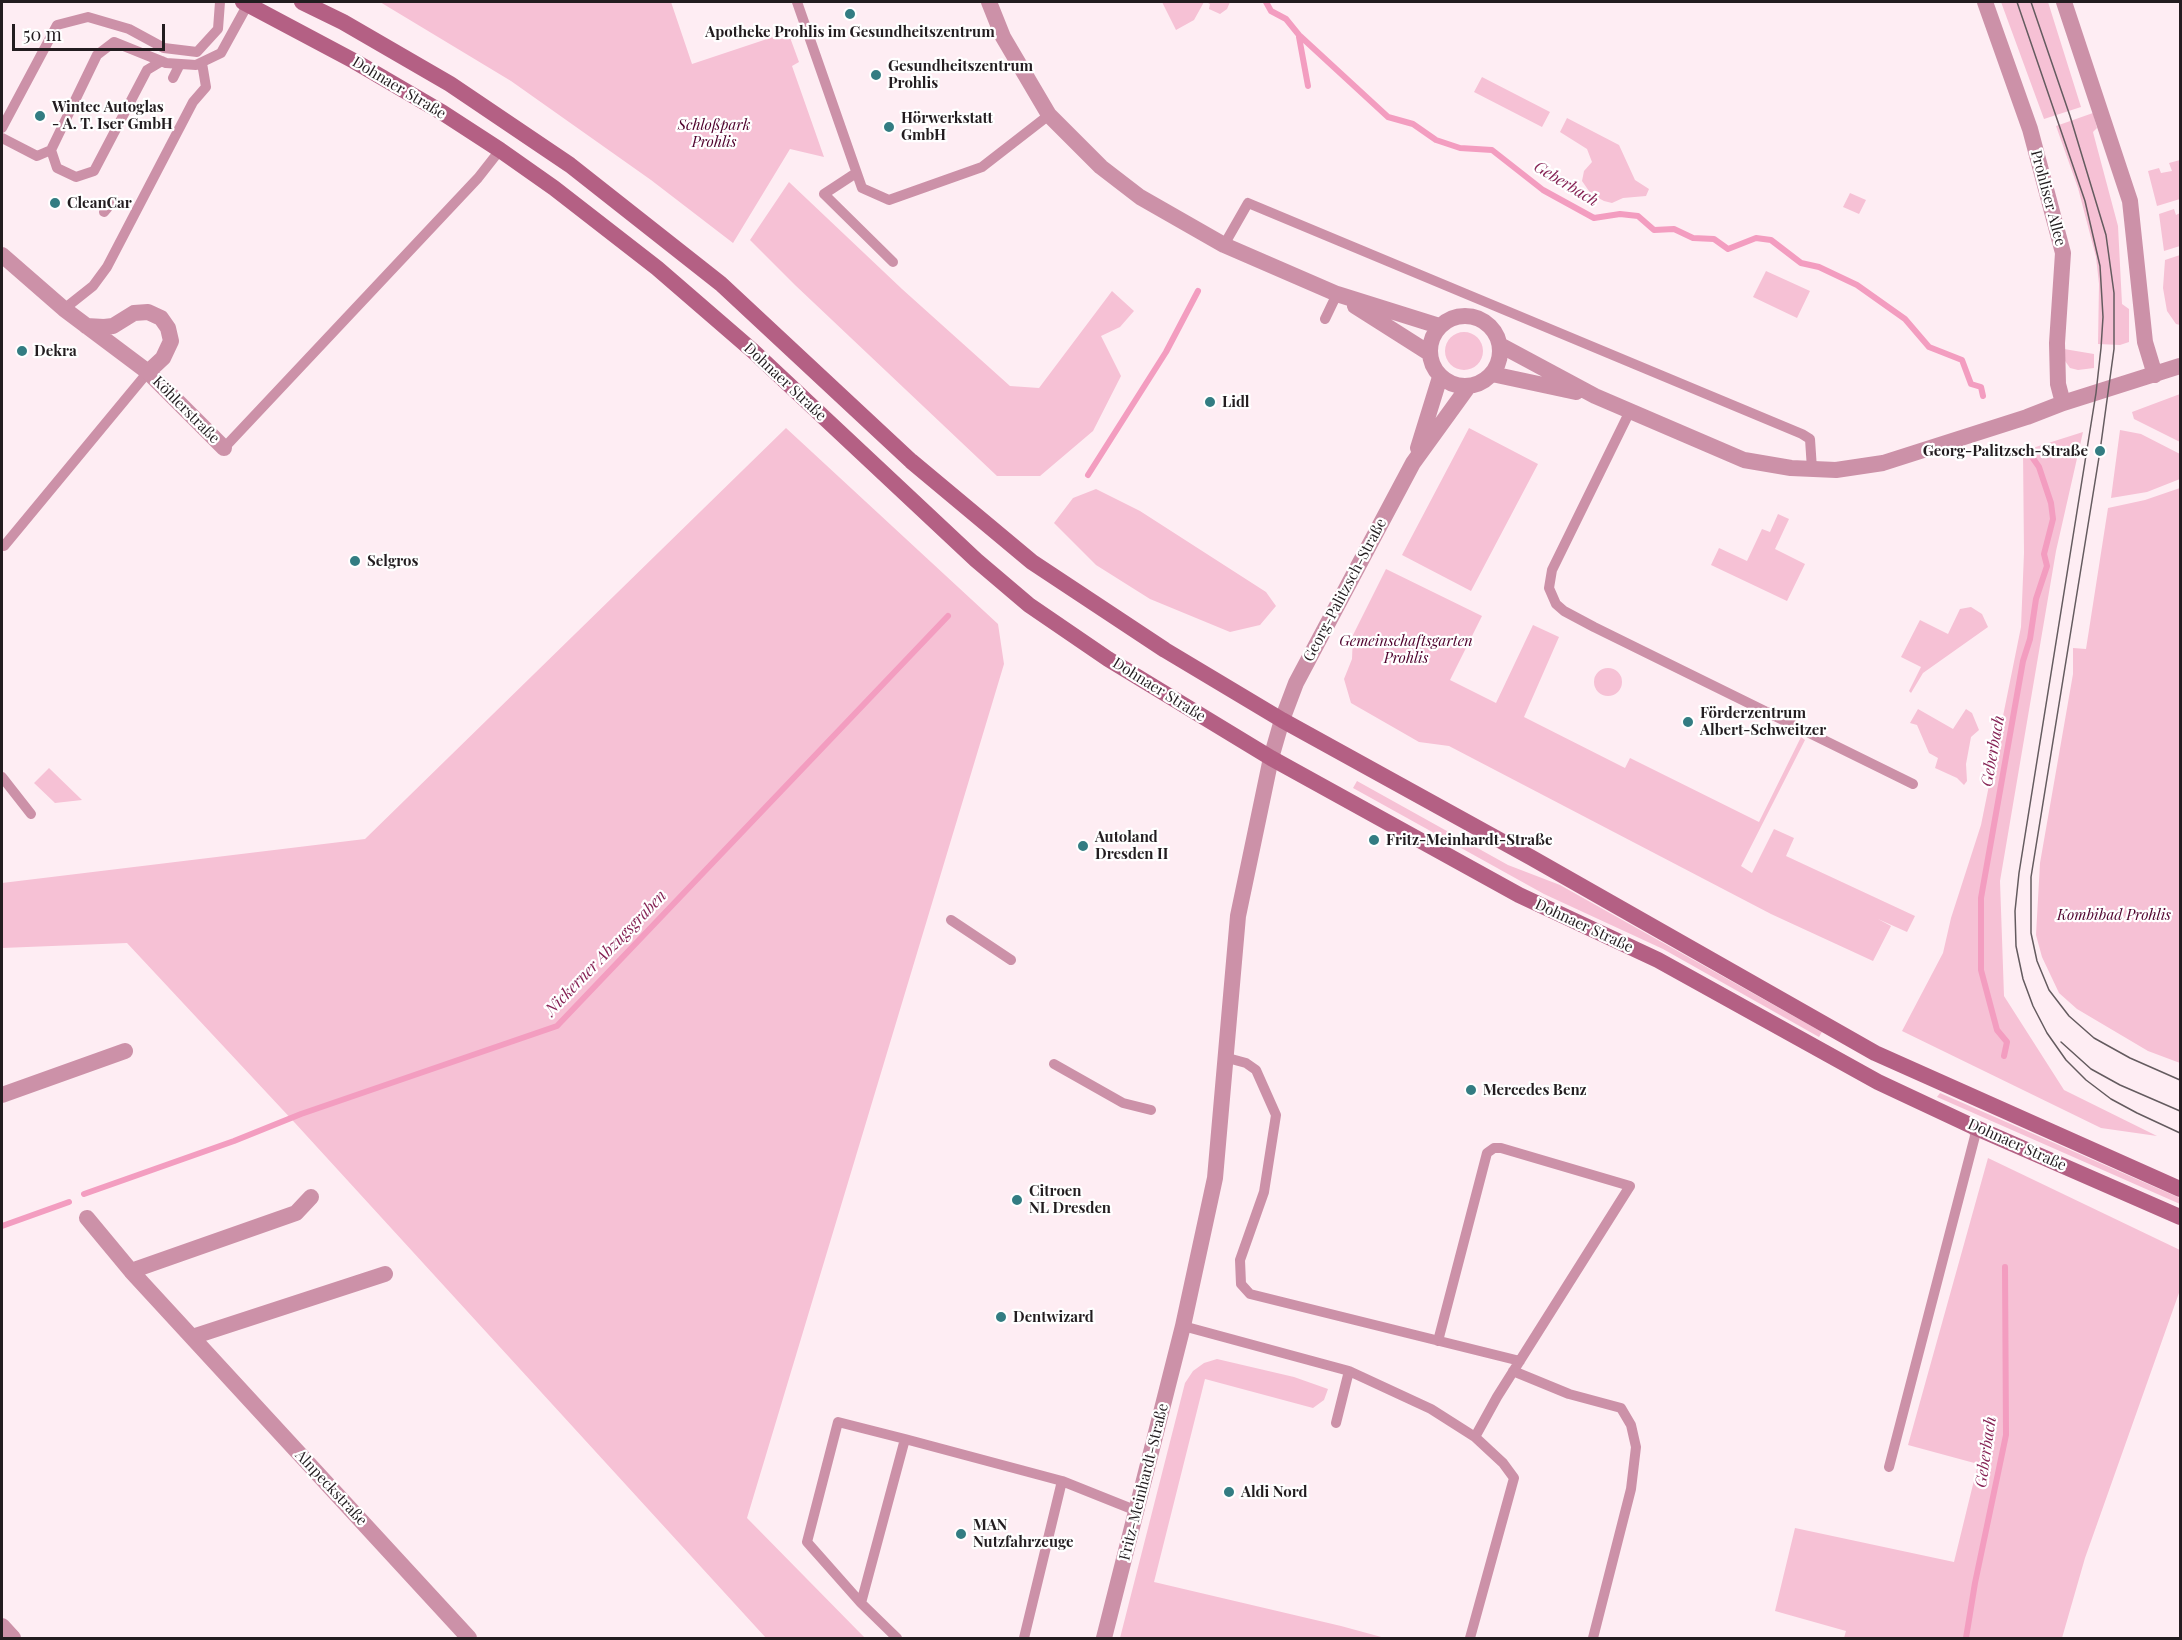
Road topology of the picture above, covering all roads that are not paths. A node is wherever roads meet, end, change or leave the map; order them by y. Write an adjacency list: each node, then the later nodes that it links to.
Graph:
1 (220, 2): 13 (lane)
2 (302, 2): 43 (main road, Dohnaer Straße)
3 (797, 2): 17 (lane)
4 (989, 2): 12 (street)
5 (1985, 2): 37 (street, Prohliser Allee)
6 (2064, 2): 33 (street)
7 (246, 3): 9 (lane); 16 (main road, Dohnaer Straße)
8 (162, 61): 10 (lane); 15 (lane); 15 (lane)
9 (202, 63): 10 (lane); 24 (lane)
10 (180, 64): 11 (lane)
11 (173, 78)
12 (1049, 115): 17 (lane); 20 (street)
13 (2, 128)
14 (2, 138): 15 (lane)
15 (51, 150)
16 (500, 150): 39 (lane); 44 (main road, Dohnaer Straße)
17 (856, 173): 22 (lane)
18 (114, 200): 19 (lane)
19 (104, 213)
20 (1224, 245): 23 (street); 41 (lane)
21 (2, 255): 24 (street, Köhlerstraße)
22 (893, 262)
23 (1337, 294): 25 (lane); 27 (street); 29 (street)
24 (64, 309): 26 (street, Köhlerstraße)
25 (1325, 319)
26 (86, 326): 31 (street, Köhlerstraße); 31 (street, Köhlerstraße)
27 (1439, 326): 28 (street); 29 (street)
28 (1500, 345): 32 (street); 36 (street)
29 (1428, 353): 34 (street)
30 (2181, 366): 33 (street)
31 (148, 372): 39 (street, Köhlerstraße); 42 (lane)
32 (1492, 374): 35 (street, Georg-Palitzsch-Straße); 36 (street)
33 (2155, 375): 37 (street)
34 (1440, 377): 35 (street); 40 (street, Georg-Palitzsch-Straße)
35 (1468, 387): 40 (street, Georg-Palitzsch-Straße)
36 (1595, 396): 38 (street)
37 (2063, 403): 41 (street)
38 (1630, 411): 41 (street); 46 (lane)
39 (224, 448)
40 (1413, 463): 43 (street, Georg-Palitzsch-Straße)
41 (1812, 469)
42 (2, 544)
43 (1282, 720): 44 (street, Fritz-Meinhardt-Straße); 56 (main road, Dohnaer Straße)
44 (1271, 758): 51 (street, Fritz-Meinhardt-Straße); 55 (main road, Dohnaer Straße)
45 (2, 777): 47 (lane)
46 (1912, 784)
47 (31, 814)
48 (951, 920): 49 (lane)
49 (1011, 960)
50 (126, 1051): 53 (street)
51 (1224, 1057): 62 (street, Fritz-Meinhardt-Straße); 64 (lane)
52 (1054, 1064): 54 (lane)
53 (2, 1095)
54 (1150, 1110)
55 (1974, 1127): 58 (main road, Dohnaer Straße); 71 (lane)
56 (2181, 1189)
57 (311, 1197): 60 (street)
58 (2181, 1217)
59 (87, 1218): 60 (street, Alnpeckstraße)
60 (131, 1271): 63 (street, Alnpeckstraße)
61 (385, 1274): 63 (street)
62 (1183, 1326): 66 (lane); 73 (street, Fritz-Meinhardt-Straße)
63 (192, 1337): 77 (street, Alnpeckstraße)
64 (1438, 1341): 65 (lane); 65 (lane)
65 (1520, 1361): 67 (lane)
66 (1349, 1371): 68 (lane); 69 (lane)
67 (1513, 1371): 69 (lane); 82 (lane)
68 (1336, 1423)
69 (1475, 1437): 81 (lane)
70 (905, 1439): 72 (lane); 74 (lane); 74 (lane)
71 (1889, 1467)
72 (1062, 1481): 73 (lane); 79 (lane)
73 (1137, 1510): 80 (street, Fritz-Meinhardt-Straße)
74 (861, 1603): 78 (lane)
75 (2, 1626): 76 (street)
76 (13, 1638)
77 (470, 1638)
78 (897, 1638)
79 (1024, 1638)
80 (1104, 1638)
81 (1470, 1638)
82 (1593, 1638)

